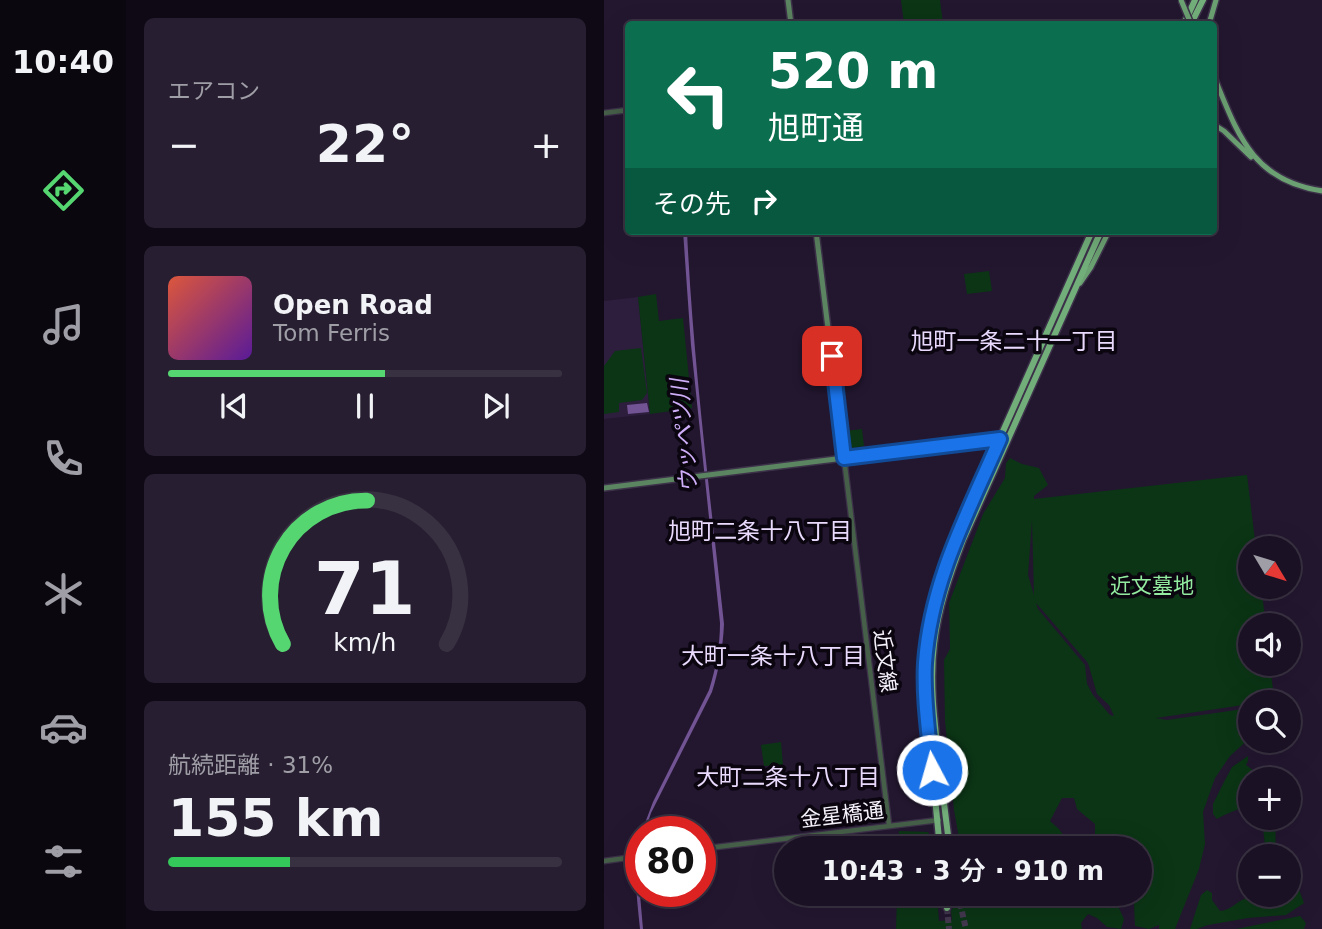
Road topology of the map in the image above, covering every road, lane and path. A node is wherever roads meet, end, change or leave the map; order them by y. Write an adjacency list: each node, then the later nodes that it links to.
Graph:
1 (788, 0): 6 (main road)
2 (1181, 0): 8 (main road, bridge)
3 (1193, 0): 7 (highway)
4 (1202, 0): 9 (highway)
5 (1216, 0): 10 (main road)
6 (791, 21)
7 (1185, 21)
8 (1190, 21)
9 (1192, 21)
10 (1210, 21)
11 (1217, 84): 15 (main road)
12 (625, 110): 13 (street)
13 (604, 113)
14 (1217, 127): 15 (main road)
15 (1262, 165): 16 (main road)
16 (1322, 191)
17 (816, 235): 23 (main road)
18 (1090, 235): 22 (highway)
19 (1099, 235): 21 (highway)
20 (1107, 235): 21 (main road)
21 (1076, 289): 25 (highway)
22 (1000, 439): 23 (street); 26 (highway)
23 (844, 458): 24 (main road); 27 (street, 近文線)
24 (604, 488)
25 (946, 819): 26 (street, 金星橋通); 29 (highway)
26 (937, 820): 27 (street, 金星橋通); 28 (highway)
27 (889, 825): 30 (street, 金星橋通)
28 (939, 836)
29 (948, 836)
30 (716, 847)
31 (625, 858): 32 (street)
32 (604, 861)

